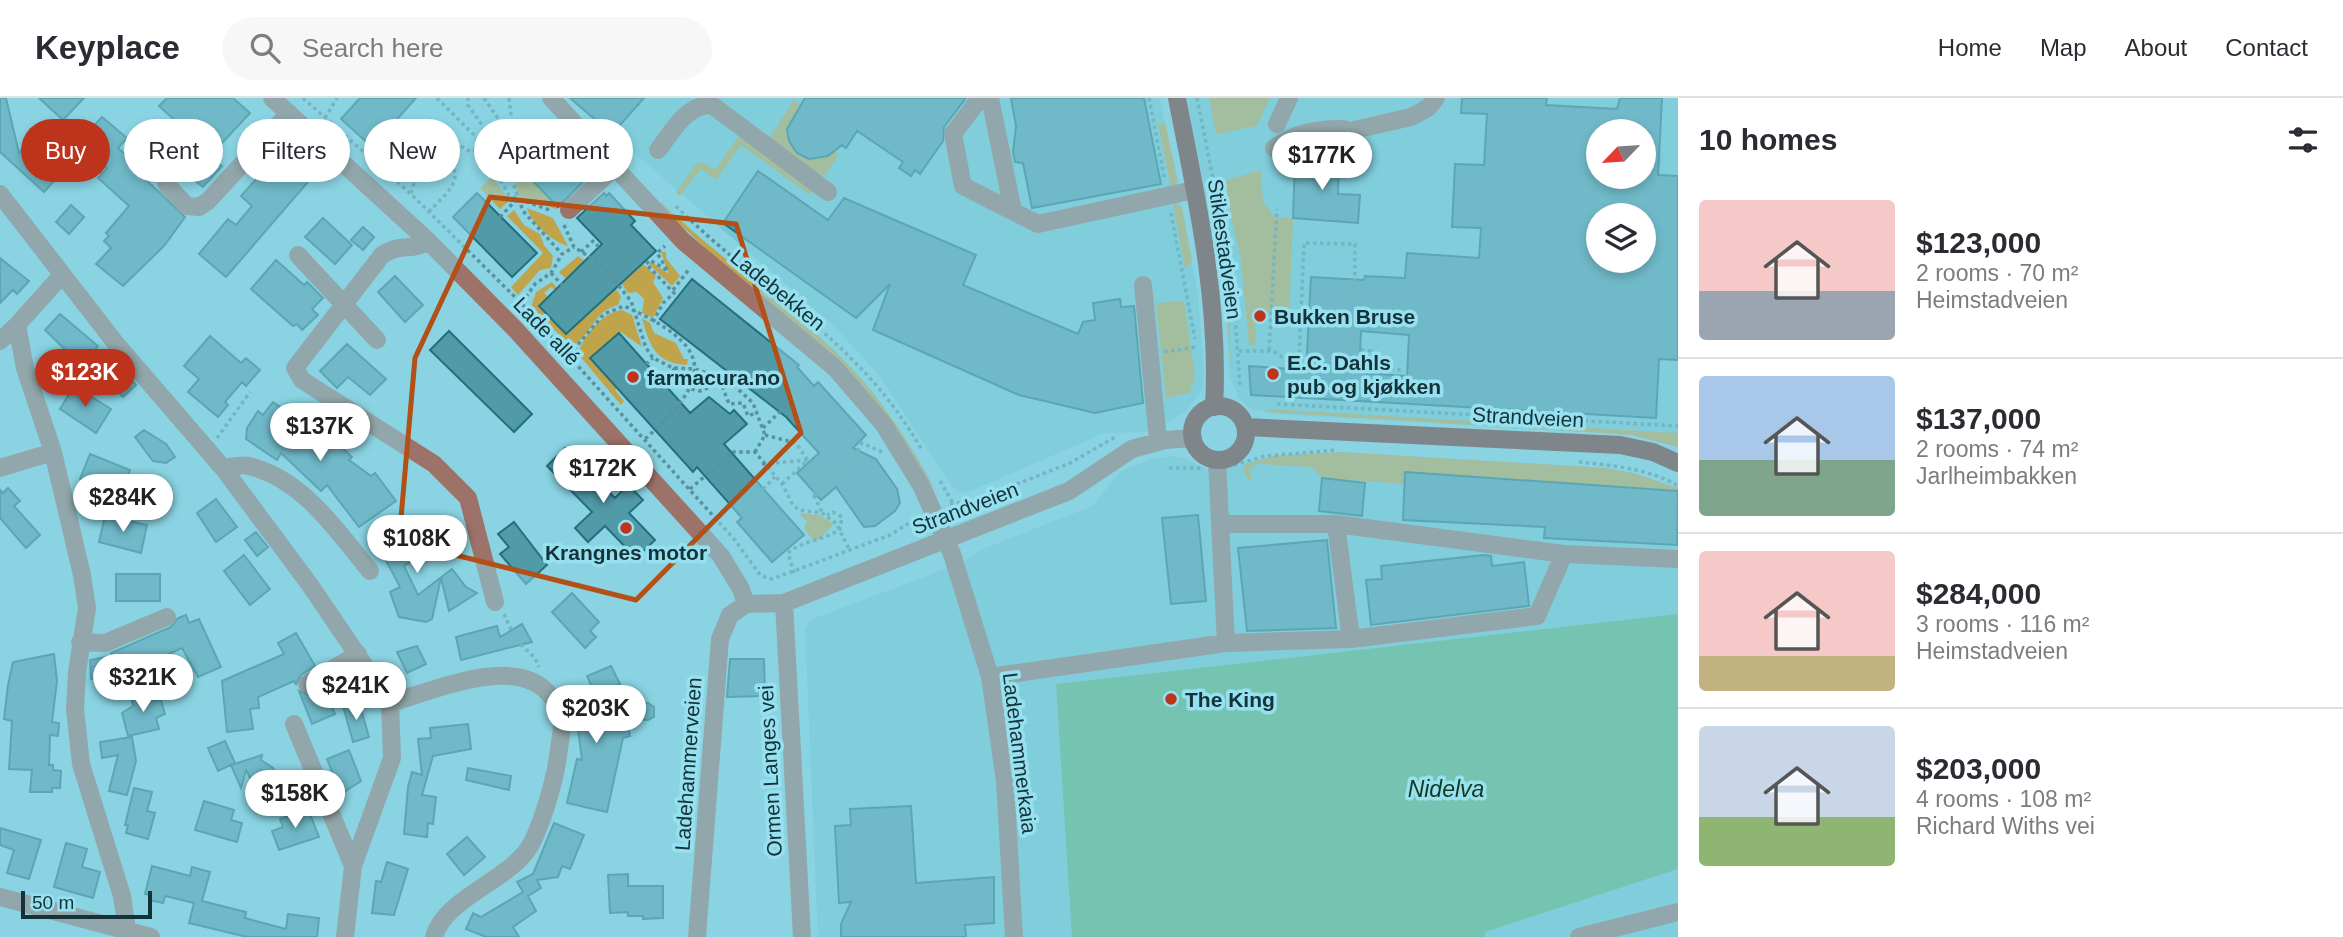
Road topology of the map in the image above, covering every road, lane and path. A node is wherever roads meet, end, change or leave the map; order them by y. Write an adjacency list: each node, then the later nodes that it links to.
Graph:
1 (272, 98): 15 (street, Lade allé)
2 (337, 98): 16 (path)
3 (437, 98): 21 (path)
4 (468, 98): 17 (path)
5 (484, 98): 6 (path)
6 (509, 98)
7 (551, 98): 18 (street, Ladebekken)
8 (980, 98): 38 (street)
9 (990, 98): 38 (street)
10 (1149, 98): 34 (path)
11 (1177, 98): 30 (main road, Stiklestadveien)
12 (1197, 98): 62 (path)
13 (1289, 98): 19 (street)
14 (1436, 98): 20 (street)
15 (289, 113): 23 (street); 41 (street, Lade allé)
16 (325, 118)
17 (477, 119)
18 (570, 119)
19 (1277, 124)
20 (1354, 130)
21 (474, 137)
22 (658, 150): 31 (street)
23 (166, 182)
24 (413, 182): 33 (path)
25 (456, 182): 39 (path)
26 (499, 182): 35 (path)
27 (512, 182): 35 (path)
28 (599, 182): 37 (street)
29 (627, 182): 120 (street, Ladebekken)
30 (1194, 190): 34 (street); 82 (main road, Stiklestadveien)
31 (828, 192)
32 (0, 194): 50 (street)
33 (411, 194)
34 (1167, 195): 38 (street); 61 (path)
35 (517, 199): 40 (path); 43 (path); 46 (path)
36 (1277, 209): 63 (path)
37 (569, 210)
38 (1013, 211)
39 (429, 212)
40 (500, 217)
41 (428, 241): 54 (street); 129 (street, Lade allé)
42 (665, 246): 53 (path)
43 (574, 247): 45 (path); 46 (path)
44 (600, 248): 45 (path)
45 (581, 253): 56 (path)
46 (562, 254): 49 (path)
47 (298, 255): 54 (street)
48 (688, 271): 53 (path)
49 (551, 272): 52 (path); 55 (path)
50 (62, 275): 58 (street); 93 (street)
51 (1143, 285): 64 (street)
52 (564, 287)
53 (673, 290): 57 (path)
54 (345, 303): 59 (street); 128 (street)
55 (522, 304)
56 (635, 311): 57 (path); 65 (path); 66 (path)
57 (653, 322): 72 (path)
58 (17, 325): 60 (street); 96 (street)
59 (377, 340)
60 (0, 341)
61 (1196, 347): 64 (path); 67 (path)
62 (1239, 351): 63 (path); 76 (path)
63 (1269, 351): 68 (path)
64 (1150, 353): 92 (street)
65 (569, 355)
66 (653, 358): 69 (path); 70 (path)
67 (1198, 360)
68 (1299, 360): 71 (path); 71 (path)
69 (646, 364)
70 (673, 368): 72 (path); 77 (path)
71 (1370, 368): 73 (path)
72 (695, 369): 74 (path); 77 (path)
73 (1402, 370)
74 (728, 380): 75 (path); 83 (path)
75 (724, 385): 77 (path); 83 (path)
76 (1240, 385)
77 (691, 390): 81 (path)
78 (250, 392): 93 (path)
79 (1276, 404): 85 (path)
80 (787, 405): 87 (path)
81 (675, 406): 84 (path); 91 (path)
82 (1213, 407): 86 (main road); 90 (main road)
83 (758, 412): 87 (path)
84 (685, 417)
85 (1678, 426)
86 (1245, 427): 100 (main road, Strandveien); 102 (main road)
87 (763, 428): 88 (path)
88 (765, 435): 97 (path); 98 (path)
89 (1118, 436): 114 (path)
90 (1193, 438): 92 (street, Strandveien); 102 (main road)
91 (645, 439)
92 (1158, 441): 120 (street, Strandveien)
93 (206, 449): 104 (street)
94 (1347, 450): 102 (path)
95 (874, 451): 107 (path)
96 (53, 452): 103 (street); 132 (street)
97 (755, 452): 101 (path); 111 (path)
98 (808, 460): 101 (path); 106 (path); 109 (path)
99 (1569, 461): 110 (path)
100 (1678, 463)
101 (762, 464): 108 (path)
102 (1218, 464): 105 (path); 117 (street)
103 (0, 468)
104 (223, 468): 124 (street); 134 (street)
105 (1169, 468)
106 (816, 472): 107 (path); 113 (path)
107 (838, 474): 113 (path)
108 (775, 477): 109 (path); 112 (path)
109 (782, 484): 115 (path)
110 (1678, 486)
111 (690, 489)
112 (763, 489)
113 (814, 496): 115 (path)
114 (945, 506)
115 (825, 514): 119 (path); 119 (path)
116 (924, 515): 121 (path)
117 (1221, 524): 118 (street); 133 (street)
118 (1336, 524): 122 (street); 131 (street)
119 (840, 529): 121 (path); 125 (path)
120 (947, 538): 127 (street, Strandveien); 135 (street, Ladehammerkaia)
121 (850, 551): 125 (path)
122 (1564, 554): 123 (street); 131 (street)
123 (1678, 559)
124 (370, 571)
125 (794, 573): 126 (path)
126 (761, 576)
127 (783, 603): 129 (street, Strandveien); 147 (street, Ormen Langes vei)
128 (498, 604): 136 (path)
129 (746, 604): 146 (street, Ladehammerveien)
130 (167, 617): 132 (street)
131 (1351, 639): 133 (street)
132 (80, 642): 143 (street)
133 (1226, 643): 135 (street)
134 (358, 654): 137 (street); 138 (street)
135 (990, 677): 148 (street, Ladehammerkaia)
136 (533, 680): 138 (street); 145 (street)
137 (307, 684)
138 (390, 703): 140 (street)
139 (294, 724): 140 (street)
140 (353, 866): 144 (street)
141 (0, 897): 143 (street)
142 (1678, 912): 149 (street)
143 (142, 935)
144 (345, 937)
145 (434, 937)
146 (696, 937)
147 (802, 937)
148 (1014, 937)
149 (1579, 937)

